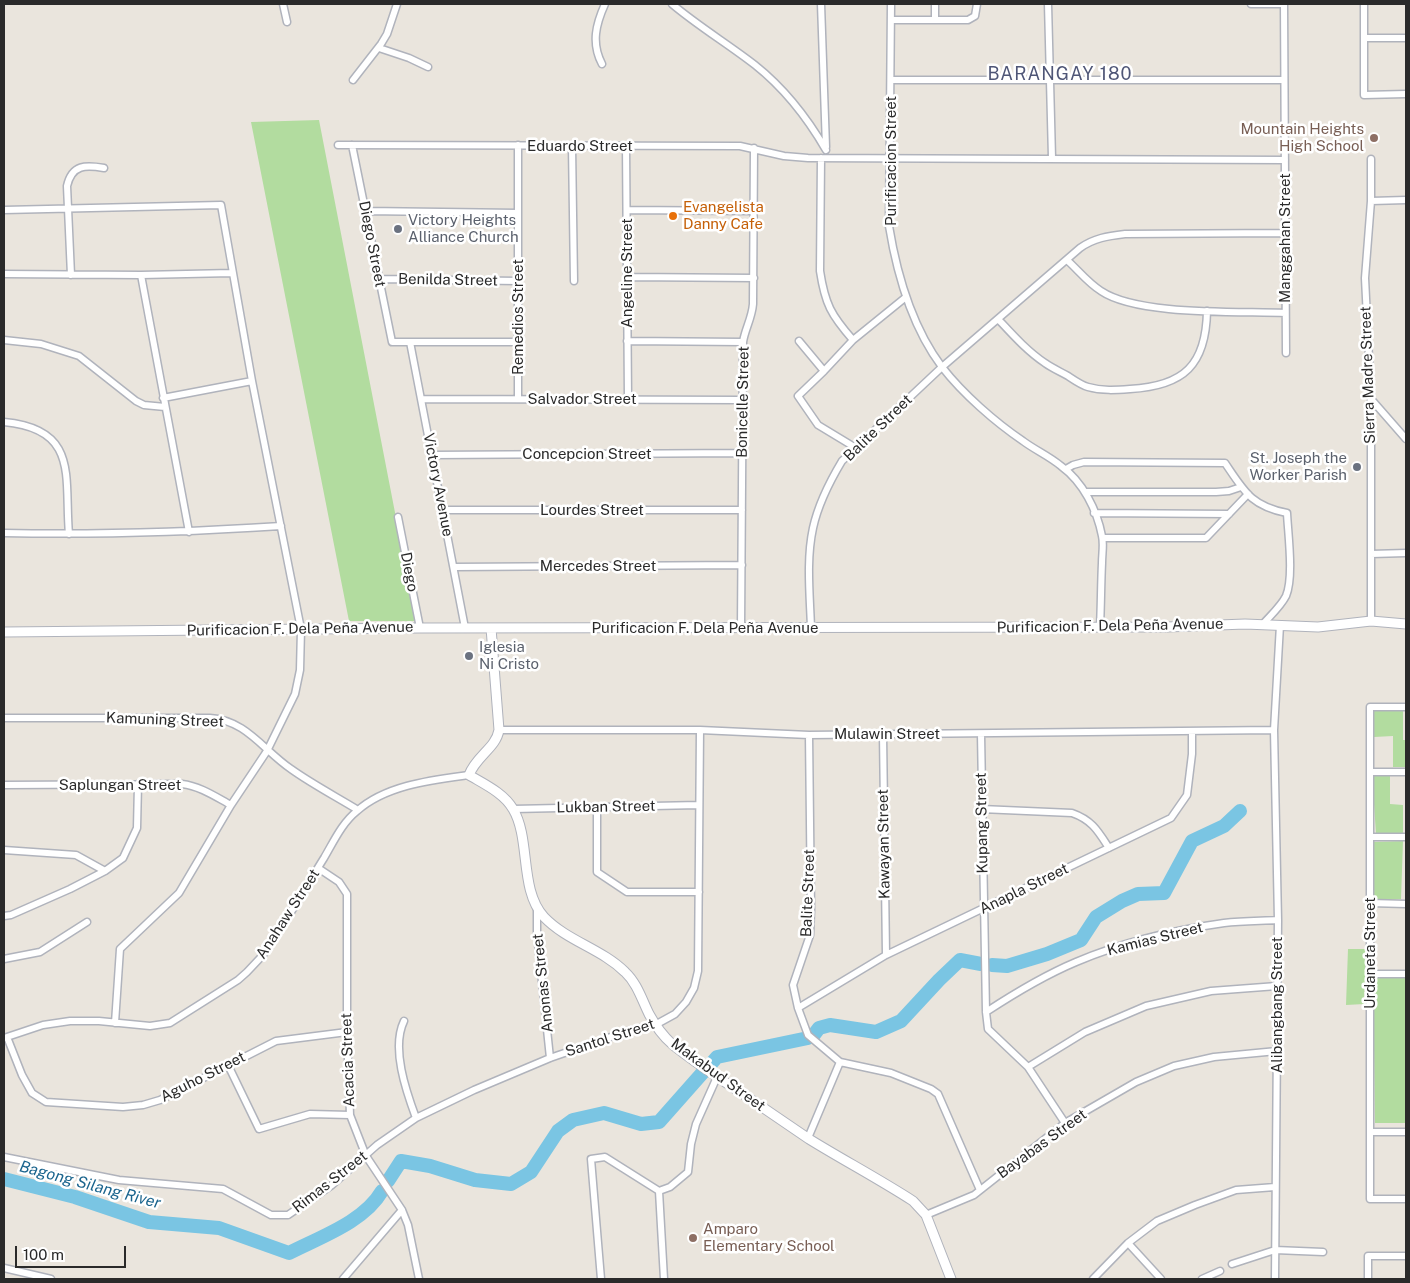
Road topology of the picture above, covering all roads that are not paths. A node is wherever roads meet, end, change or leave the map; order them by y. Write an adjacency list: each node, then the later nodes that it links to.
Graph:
1 (283, 4): 15 (street)
2 (397, 4): 18 (street)
3 (605, 4): 19 (street)
4 (672, 4): 32 (street)
5 (821, 4): 32 (street)
6 (891, 4): 13 (street, Purificacion Street)
7 (935, 4): 14 (street)
8 (977, 4): 14 (street)
9 (1048, 4): 23 (street)
10 (1251, 4): 11 (street)
11 (1284, 4): 24 (street, Manggahan Street)
12 (1364, 4): 16 (street)
13 (891, 20): 14 (street); 22 (street, Purificacion Street)
14 (935, 20)
15 (287, 22)
16 (1364, 38): 17 (street); 25 (street)
17 (1406, 38)
18 (379, 48): 20 (street); 21 (street)
19 (602, 64)
20 (428, 67)
21 (353, 80)
22 (891, 80): 23 (street); 35 (street, Purificacion Street)
23 (1050, 80): 24 (street); 36 (street)
24 (1284, 80): 38 (street, Manggahan Street)
25 (1406, 94)
26 (338, 145): 27 (street, Eduardo Street)
27 (352, 145): 28 (street, Eduardo Street); 45 (street, Diego Street)
28 (518, 145): 29 (street, Eduardo Street); 47 (street, Remedios Street)
29 (572, 146): 30 (street, Eduardo Street); 58 (street)
30 (626, 146): 31 (street, Eduardo Street); 44 (street, Angeline Street)
31 (754, 148): 33 (street, Eduardo Street); 46 (street, Bonicelle Street)
32 (826, 150): 34 (street)
33 (821, 158): 34 (street, Eduardo Street); 64 (street)
34 (830, 158): 35 (street, Eduardo Street)
35 (890, 158): 36 (street, Eduardo Street); 59 (street, Purificacion Street)
36 (1052, 158): 38 (street, Eduardo Street)
37 (1371, 159): 41 (street, Sierra Madre Street)
38 (1285, 160): 48 (street, Manggahan Street)
39 (104, 168): 42 (street)
40 (1406, 200): 41 (street)
41 (1371, 201): 78 (street, Sierra Madre Street)
42 (68, 207): 43 (street); 51 (street); 52 (street)
43 (4, 210)
44 (627, 210): 46 (street); 54 (street, Angeline Street)
45 (366, 211): 47 (street); 56 (street, Diego Street)
46 (754, 211): 55 (street, Bonicelle Street)
47 (518, 213): 57 (street, Remedios Street)
48 (1285, 233): 49 (street); 61 (street, Manggahan Street)
49 (1067, 260): 60 (street); 62 (street, Balite Street)
50 (4, 274): 52 (street)
51 (232, 274): 53 (street); 73 (street)
52 (71, 275): 53 (street)
53 (141, 275): 74 (street)
54 (627, 277): 55 (street); 65 (street, Angeline Street)
55 (754, 278): 69 (street, Bonicelle Street)
56 (378, 279): 57 (street, Benilda Street); 67 (street, Diego Street)
57 (518, 281): 68 (street, Remedios Street)
58 (574, 281)
59 (906, 297): 64 (street); 71 (street, Purificacion Street)
60 (1206, 311): 61 (street); 62 (street)
61 (1285, 312): 70 (street, Manggahan Street)
62 (998, 319): 71 (street, Balite Street)
63 (4, 340): 80 (street)
64 (853, 340): 72 (street)
65 (627, 341): 69 (street); 77 (street, Angeline Street)
66 (799, 341): 72 (street)
67 (410, 342): 68 (street); 75 (street, Victory Avenue)
68 (518, 342): 76 (street, Remedios Street)
69 (743, 342): 79 (street, Bonicelle Street)
70 (1286, 353)
71 (942, 367): 83 (street, Balite Street); 86 (street, Purificacion Street)
72 (824, 371): 83 (street)
73 (252, 381): 74 (street); 95 (street)
74 (163, 398): 80 (street)
75 (421, 399): 76 (street, Salvador Street); 85 (street, Victory Avenue)
76 (518, 399): 77 (street, Salvador Street)
77 (628, 399): 79 (street, Salvador Street)
78 (1371, 399): 82 (street); 101 (street, Sierra Madre Street)
79 (742, 400): 84 (street, Bonicelle Street)
80 (165, 407): 96 (street)
81 (4, 422): 98 (street)
82 (1406, 439)
83 (856, 448): 114 (street, Balite Street)
84 (742, 453): 85 (street, Concepcion Street); 91 (street, Bonicelle Street)
85 (432, 455): 90 (street, Victory Avenue)
86 (1066, 470): 87 (street); 88 (street, Purificacion Street)
87 (1241, 487): 88 (street); 89 (street)
88 (1085, 492): 92 (street, Purificacion Street)
89 (1248, 494): 93 (street); 105 (street)
90 (443, 510): 91 (street, Lourdes Street); 103 (street, Victory Avenue)
91 (742, 510): 102 (street, Bonicelle Street)
92 (1094, 513): 93 (street); 99 (street, Purificacion Street)
93 (1228, 514): 99 (street)
94 (398, 517): 110 (street, Diego)
95 (281, 526): 96 (street); 109 (street)
96 (190, 532): 98 (street)
97 (4, 533): 98 (street)
98 (69, 534)
99 (1103, 538): 108 (street, Purificacion Street)
100 (1406, 553): 101 (street)
101 (1371, 554): 104 (street, Sierra Madre Street)
102 (742, 565): 103 (street, Mercedes Street); 113 (street, Bonicelle Street)
103 (454, 567): 111 (street, Victory Avenue)
104 (1371, 621): 106 (street, Purificacion F. Dela Peña Avenue); 107 (street, Purificacion F. Dela Peña Avenue)
105 (1263, 624): 107 (street, Purificacion F. Dela Peña Avenue); 108 (street, Purificacion F. Dela Peña Avenue)
106 (1406, 624)
107 (1280, 625): 120 (street, Alibangbang Street)
108 (1100, 627): 114 (street, Purificacion F. Dela Peña Avenue)
109 (301, 628): 110 (street, Purificacion F. Dela Peña Avenue); 115 (street, Purificacion F. Dela Peña Avenue); 125 (street)
110 (420, 628): 111 (street, Purificacion F. Dela Peña Avenue)
111 (465, 628): 112 (street, Purificacion F. Dela Peña Avenue)
112 (491, 628): 113 (street, Purificacion F. Dela Peña Avenue); 118 (street)
113 (741, 628): 114 (street, Purificacion F. Dela Peña Avenue)
114 (811, 628)
115 (4, 632)
116 (1406, 707): 126 (street, Urdaneta Street)
117 (4, 718): 125 (street, Kamuning Street)
118 (499, 730): 119 (street, Mulawin Street); 128 (street)
119 (700, 730): 124 (street, Mulawin Street); 132 (street, Santol Street)
120 (1274, 730): 121 (street, Mulawin Street); 149 (street, Alibangbang Street)
121 (1192, 732): 123 (street, Mulawin Street); 139 (street, Anapla Street)
122 (883, 734): 123 (street, Mulawin Street); 124 (street, Mulawin Street); 151 (street, Kawayan Street)
123 (981, 734): 134 (street, Kupang Street)
124 (809, 735): 156 (street, Balite Street)
125 (267, 750): 131 (street); 136 (street, Kamuning Street)
126 (1370, 772): 127 (street); 137 (street, Urdaneta Street)
127 (1406, 772)
128 (469, 775): 135 (street, Makabud Street); 136 (street, Anahaw Street)
129 (138, 784): 130 (street, Saplungan Street); 131 (street, Saplungan Street); 142 (street)
130 (4, 785)
131 (231, 805): 159 (street)
132 (699, 805): 133 (street, Lukban Street); 143 (street, Santol Street)
133 (598, 807): 135 (street, Lukban Street); 143 (street)
134 (981, 808): 139 (street); 147 (street, Kupang Street)
135 (513, 809): 146 (street, Makabud Street)
136 (358, 810): 141 (street, Anahaw Street)
137 (1370, 837): 138 (street); 144 (street, Urdaneta Street)
138 (1406, 837)
139 (1109, 848): 147 (street, Anapla Street)
140 (4, 850): 142 (street)
141 (318, 868): 159 (street, Anahaw Street); 161 (street, Acacia Street)
142 (105, 871): 148 (street)
143 (699, 892): 160 (street, Santol Street)
144 (1370, 903): 145 (street); 153 (street, Urdaneta Street)
145 (1406, 904)
146 (537, 907): 160 (street, Makabud Street); 164 (street, Anonas Street)
147 (984, 909): 151 (street, Anapla Street); 157 (street, Kupang Street)
148 (4, 916)
149 (1278, 920): 155 (street, Alibangbang Street); 157 (street, Kamias Street)
150 (87, 922): 152 (street)
151 (886, 955): 156 (street, Anapla Street)
152 (4, 959)
153 (1370, 974): 154 (street); 172 (street, Urdaneta Street)
154 (1406, 974)
155 (1277, 986): 163 (street, Alibangbang Street); 167 (street)
156 (798, 1008): 165 (street, Balite Street)
157 (986, 1012): 167 (street, Kupang Street)
158 (404, 1021): 170 (street)
159 (115, 1023): 162 (street, Anahaw Street)
160 (656, 1025): 164 (street, Santol Street); 168 (street, Makabud Street)
161 (347, 1032): 166 (street, Aguho Street); 169 (street, Acacia Street)
162 (6, 1037): 166 (street, Aguho Street)
163 (1277, 1052): 171 (street, Bayabas Street); 177 (street, Alibangbang Street)
164 (550, 1058): 170 (street, Santol Street)
165 (840, 1062): 174 (street); 178 (street, Balite Street)
166 (228, 1065): 169 (street)
167 (1028, 1067): 171 (street, Kupang Street)
168 (717, 1077): 174 (street, Makabud Street); 179 (street)
169 (350, 1115): 175 (street, Acacia Street)
170 (416, 1118): 175 (street, Rimas Street)
171 (1065, 1123): 178 (street, Bayabas Street)
172 (1370, 1132): 173 (street); 180 (street, Urdaneta Street)
173 (1406, 1132)
174 (808, 1138): 182 (street, Makabud Street)
175 (366, 1156): 176 (street, Rimas Street); 181 (street, Acacia Street)
176 (4, 1157)
177 (1275, 1187): 183 (street); 184 (street, Alibangbang Street)
178 (980, 1190): 182 (street, Bayabas Street)
179 (659, 1191): 193 (street); 194 (street)
180 (1406, 1199)
181 (402, 1210): 191 (street); 192 (street, Acacia Street)
182 (926, 1215): 195 (street, Makabud Street)
183 (1128, 1243): 196 (street); 197 (street)
184 (1275, 1250): 185 (street); 187 (street); 199 (street, Alibangbang Street)
185 (1323, 1252)
186 (1406, 1256): 200 (street)
187 (1232, 1264)
188 (4, 1268): 190 (street)
189 (1220, 1271): 198 (street)
190 (51, 1279)
191 (343, 1279)
192 (419, 1279)
193 (601, 1279)
194 (664, 1279)
195 (951, 1279)
196 (1093, 1279)
197 (1161, 1279)
198 (1202, 1279)
199 (1275, 1279)
200 (1368, 1279)

